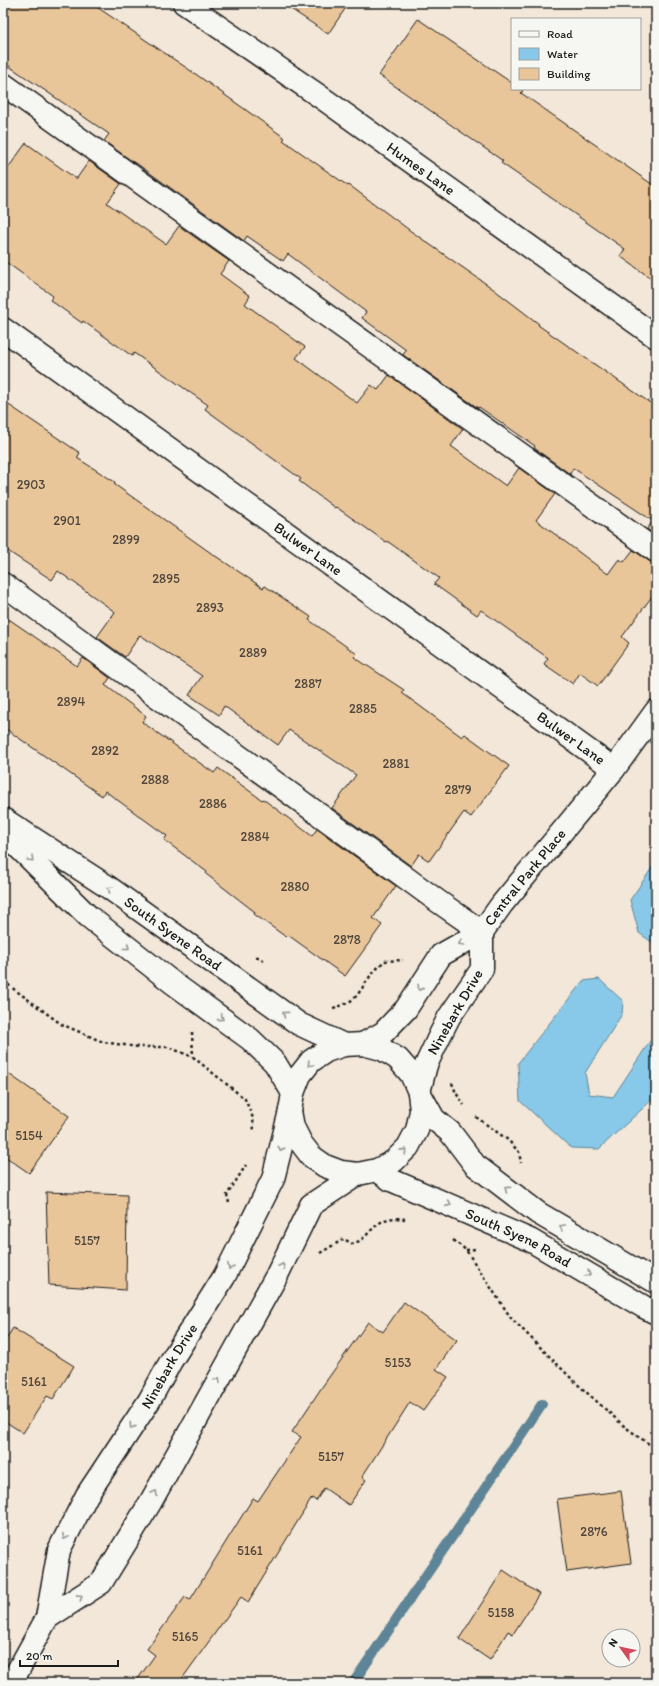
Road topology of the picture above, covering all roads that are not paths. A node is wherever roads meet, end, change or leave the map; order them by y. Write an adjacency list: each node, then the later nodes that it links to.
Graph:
1 (184, 3): 4 (street, Humes Lane)
2 (3, 84): 5 (street)
3 (3, 329): 8 (street, Bulwer Lane)
4 (656, 337)
5 (656, 551)
6 (3, 584): 11 (street)
7 (656, 711): 8 (street, Central Park Place)
8 (614, 768): 11 (street, Central Park Place)
9 (3, 819): 12 (street, South Syene Road, one-way to 9)
10 (3, 832): 14 (street, South Syene Road, one-way to 14)
11 (482, 932): 12 (street, Central Park Place, one-way to 12); 13 (street, Ninebark Drive)
12 (353, 1044): 13 (street, South Syene Road); 14 (street, one-way to 14)
13 (418, 1092): 15 (street, South Syene Road, one-way to 13); 16 (street, South Syene Road, one-way to 13)
14 (292, 1102): 15 (street, South Syene Road); 18 (street, Ninebark Drive, one-way to 18)
15 (367, 1172): 17 (street, South Syene Road, one-way to 17); 18 (street, Ninebark Drive, one-way to 15)
16 (656, 1282)
17 (656, 1313)
18 (47, 1618): 19 (street, Ninebark Drive)
19 (10, 1683)

